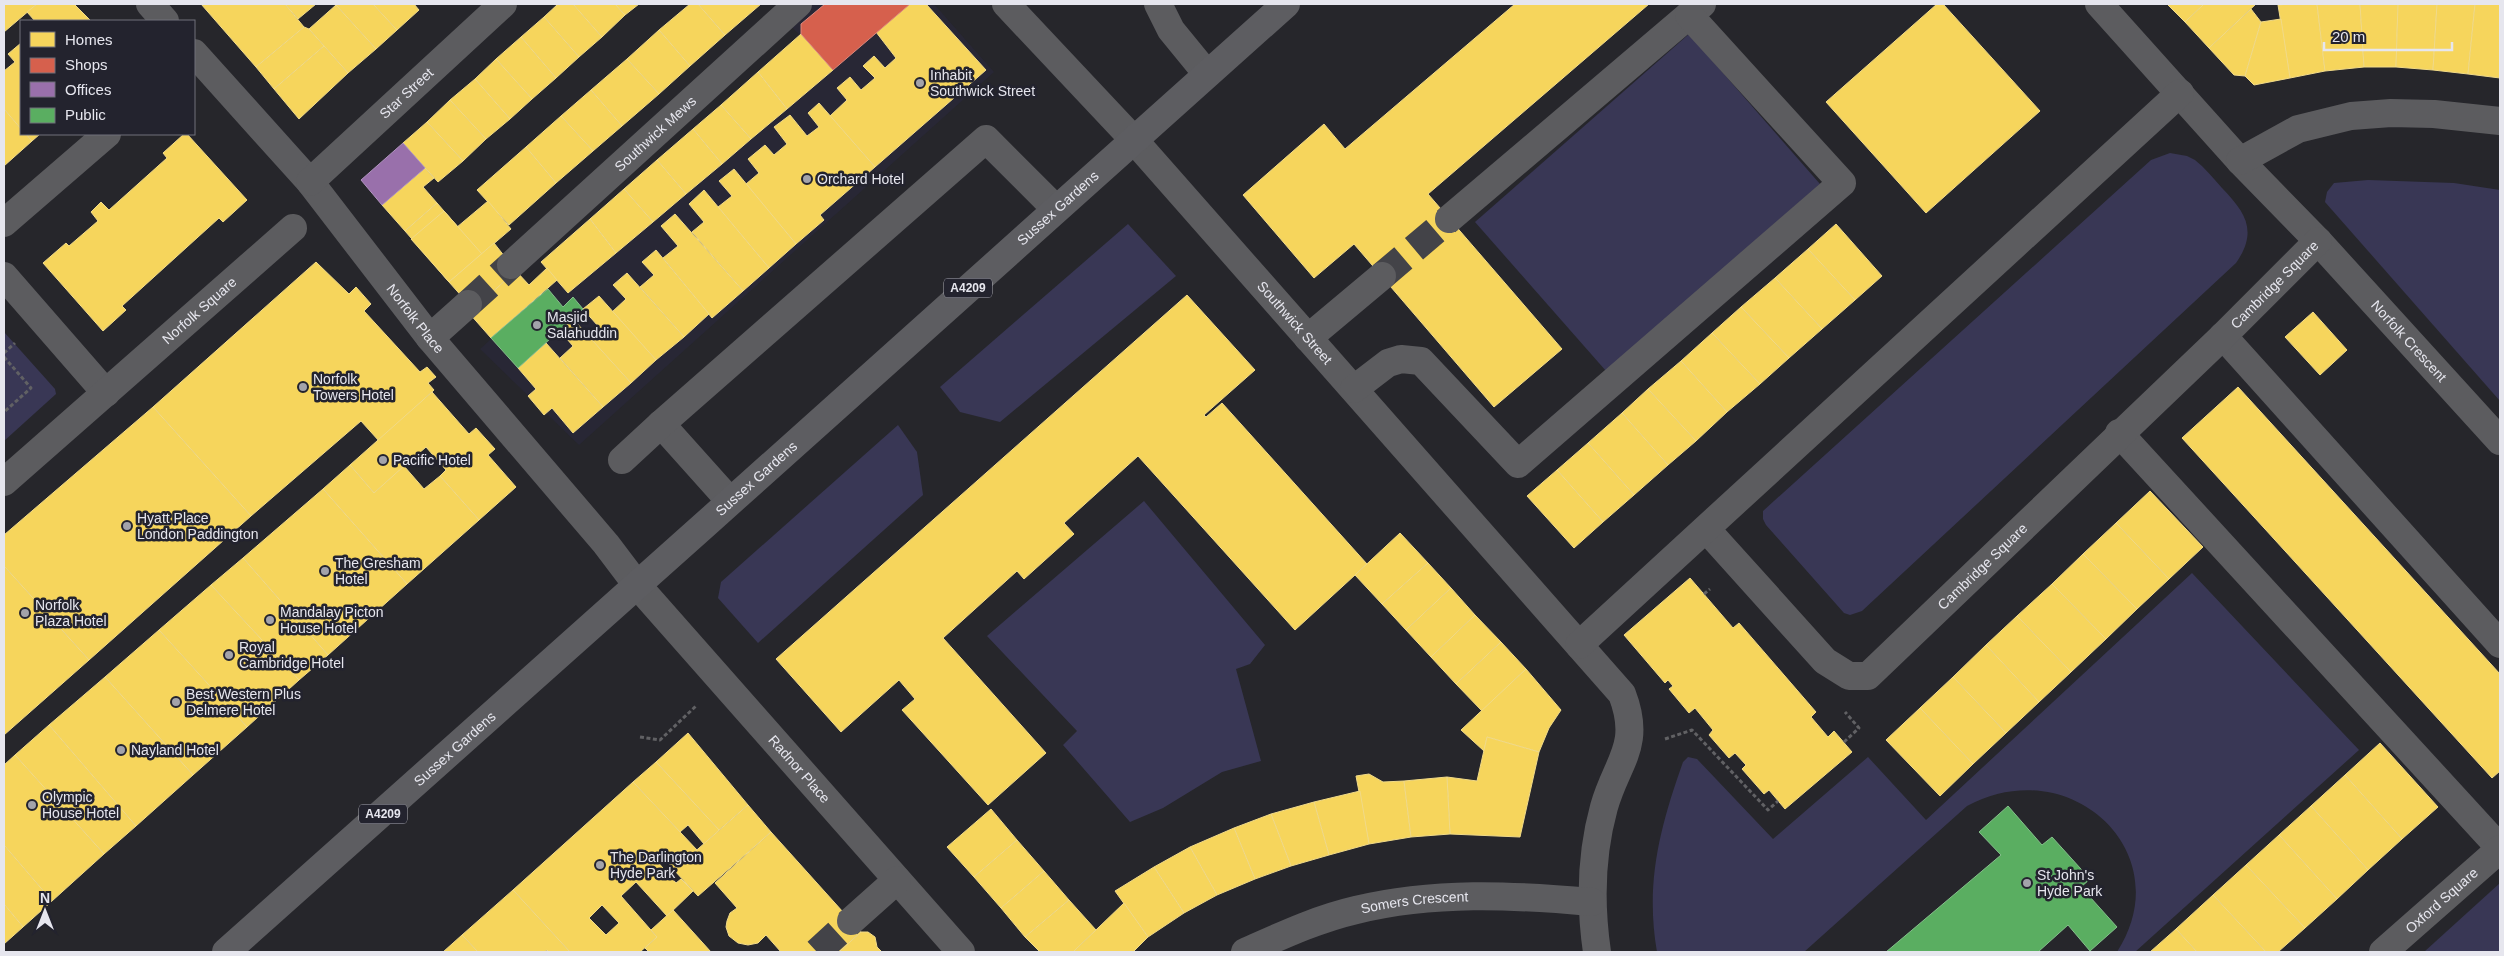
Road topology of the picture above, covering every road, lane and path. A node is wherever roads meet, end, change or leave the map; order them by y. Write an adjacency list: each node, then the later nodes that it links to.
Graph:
1 (150, 4): 9 (street)
2 (504, 4): 17 (street, Star Street)
3 (798, 4): 23 (street, Southwick Mews)
4 (1006, 4): 15 (street, Southwick Street)
5 (1158, 4): 11 (street)
6 (1286, 4): 11 (main road, Sussex Gardens / A4209)
7 (2099, 4): 12 (street)
8 (1696, 9): 19 (street); 31 (street)
9 (164, 20)
10 (195, 54): 17 (street, Norfolk Place)
11 (1207, 74): 15 (main road, Sussex Gardens / A4209)
12 (2180, 93): 16 (street, Cambridge Square); 40 (street)
13 (2500, 121): 16 (street)
14 (106, 135): 20 (street)
15 (1133, 139): 18 (main road, Sussex Gardens / A4209); 29 (street, Southwick Street)
16 (2240, 161): 22 (street, Cambridge Square)
17 (310, 182): 28 (street, Norfolk Place)
18 (1056, 209): 34 (street); 39 (main road, Sussex Gardens / A4209)
19 (1449, 219)
20 (4, 223)
21 (293, 228): 32 (street, Norfolk Square)
22 (2318, 241): 27 (street, Cambridge Square); 36 (street, Norfolk Crescent)
23 (511, 265)
24 (4, 276): 32 (street)
25 (1382, 276): 29 (street)
26 (468, 304): 28 (street)
27 (2223, 336): 35 (street, Cambridge Square); 42 (street)
28 (430, 338): 41 (street, Norfolk Place)
29 (1308, 338): 31 (street, Southwick Street)
30 (4, 357): 33 (path)
31 (1354, 390): 43 (street, Southwick Street)
32 (106, 393): 38 (street, Norfolk Square)
33 (4, 412)
34 (661, 424): 37 (street); 39 (street)
35 (2119, 433): 40 (street, Cambridge Square); 48 (street)
36 (2500, 441)
37 (622, 460)
38 (4, 482)
39 (730, 502): 41 (main road, Sussex Gardens / A4209)
40 (1707, 530): 43 (street)
41 (637, 585): 44 (street, Radnor Place); 52 (main road, Sussex Gardens / A4209)
42 (2500, 644)
43 (1579, 645): 46 (street, Southwick Street)
44 (722, 682): 45 (path); 49 (street, Radnor Place)
45 (640, 738)
46 (1628, 750): 47 (path); 50 (street)
47 (1778, 801)
48 (2500, 849): 56 (street, Oxford Square)
49 (896, 880): 51 (street); 53 (street, Radnor Place)
50 (1592, 902): 54 (street, Somers Crescent); 55 (street)
51 (851, 921)
52 (226, 952)
53 (961, 952)
54 (1245, 952)
55 (1597, 952)
56 (2383, 952)

